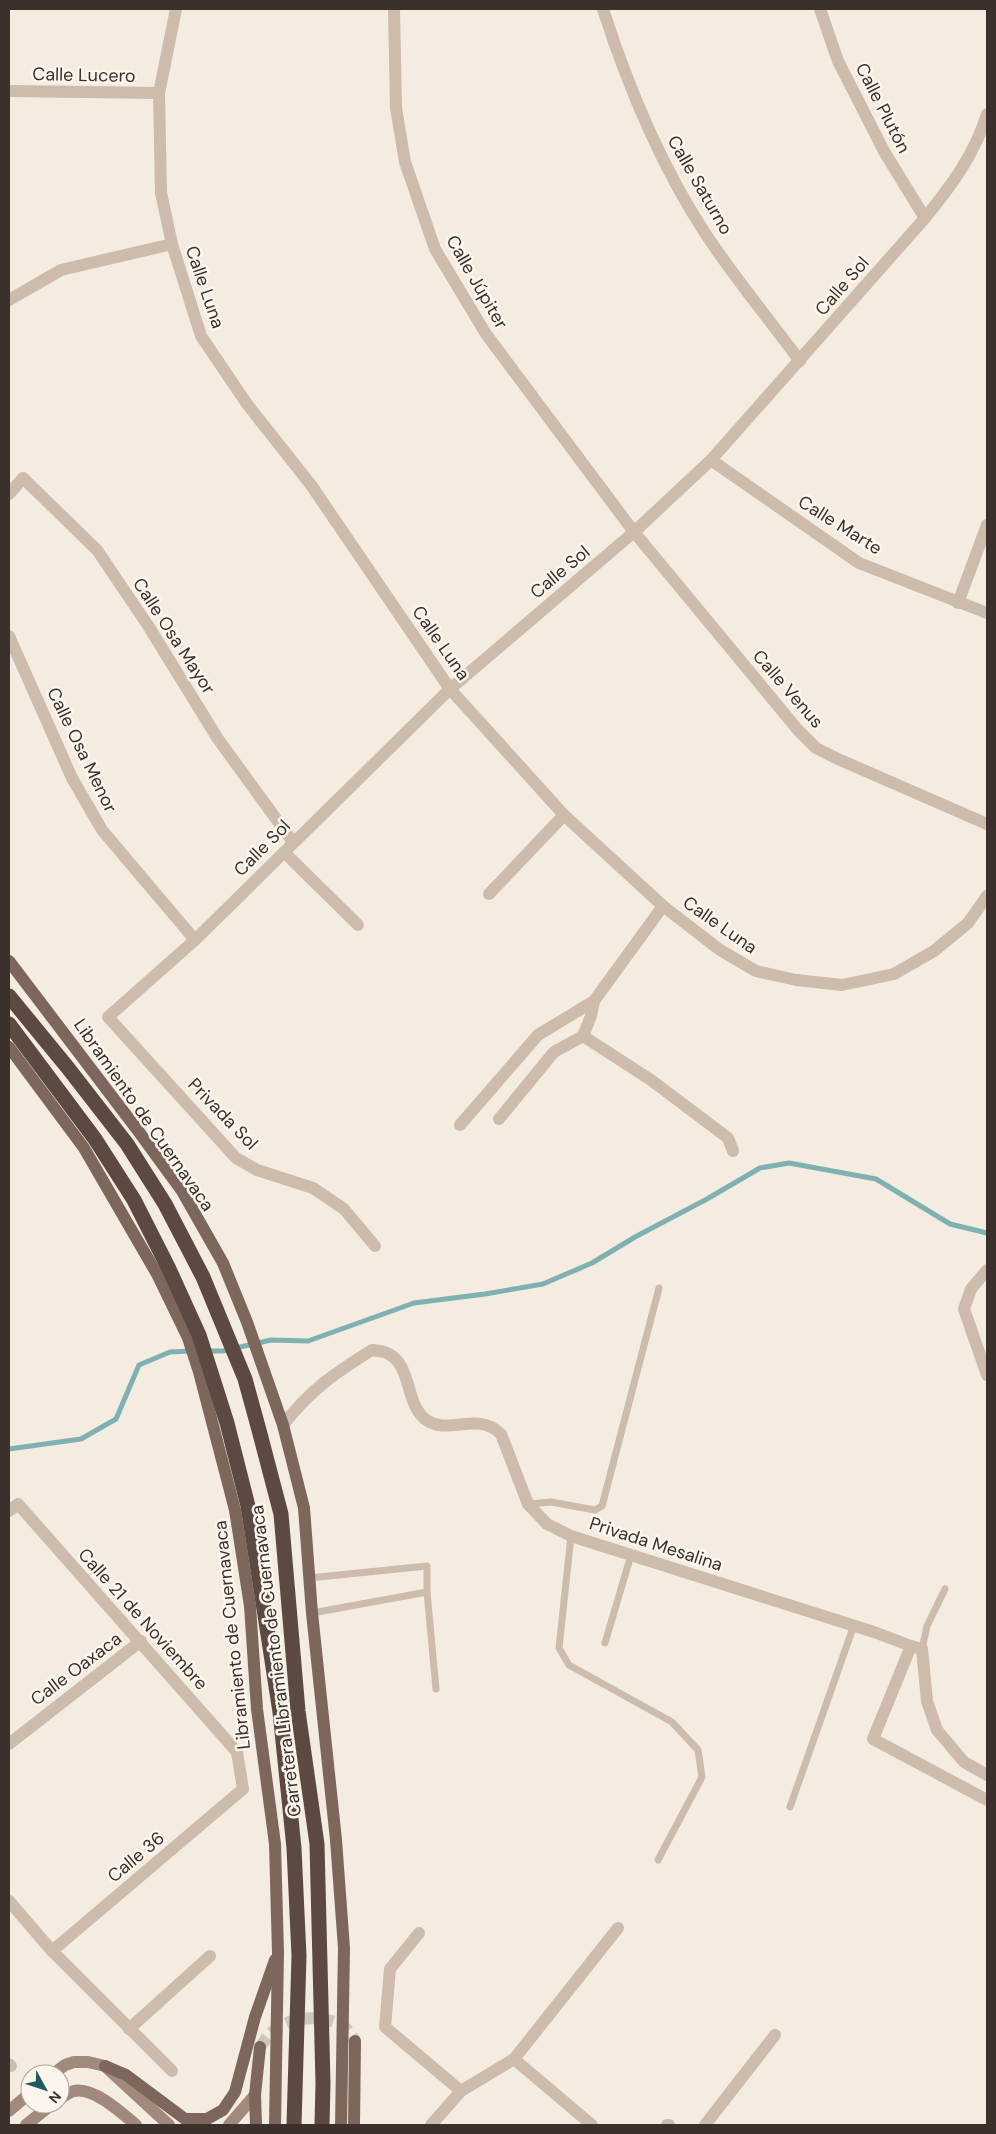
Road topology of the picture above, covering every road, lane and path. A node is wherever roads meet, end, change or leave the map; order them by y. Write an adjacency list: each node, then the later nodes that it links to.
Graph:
1 (176, 9): 6 (street, Calle Luna)
2 (394, 9): 15 (street, Calle Júpiter)
3 (603, 9): 11 (street, Calle Saturno)
4 (820, 9): 8 (street, Calle Plutón)
5 (9, 92): 6 (street, Calle Lucero)
6 (159, 93): 9 (street, Calle Luna)
7 (987, 114): 8 (street, Calle Sol)
8 (925, 218): 11 (street, Calle Sol)
9 (172, 244): 10 (street); 19 (street, Calle Luna)
10 (9, 300)
11 (800, 361): 12 (street, Calle Sol)
12 (711, 460): 15 (street, Calle Sol); 16 (street, Calle Marte)
13 (9, 494): 22 (street, Calle Osa Mayor)
14 (987, 525): 16 (street)
15 (634, 532): 19 (street, Calle Sol); 21 (street, Calle Venus)
16 (958, 603): 17 (street, Calle Marte)
17 (987, 613)
18 (9, 636): 28 (street, Calle Osa Menor)
19 (450, 689): 20 (street, Calle Luna); 22 (street, Calle Sol)
20 (564, 816): 24 (street); 26 (street, Calle Luna)
21 (987, 824)
22 (292, 842): 23 (street, Calle Sol)
23 (284, 852): 27 (street); 28 (street, Calle Sol)
24 (489, 894)
25 (987, 896): 26 (street, Calle Luna)
26 (663, 906): 31 (street)
27 (358, 925)
28 (195, 940): 32 (street, Calle Sol)
29 (9, 961): 45 (main road, Libramiento de Cuernavaca)
30 (9, 996): 94 (highway, Carretera Libramiento de Cuernavaca)
31 (594, 1001): 34 (street); 37 (street)
32 (108, 1017): 39 (street, Privada Sol)
33 (9, 1024): 42 (highway, Carretera Libramiento de Cuernavaca)
34 (583, 1036): 36 (street); 38 (street)
35 (9, 1048): 42 (main road)
36 (499, 1119)
37 (460, 1125)
38 (733, 1151)
39 (376, 1246)
40 (987, 1270): 44 (street)
41 (659, 1288): 46 (lane)
42 (194, 1337): 43 (highway, Carretera Libramiento de Cuernavaca)
43 (205, 1371): 69 (main road, Libramiento de Cuernavaca); 93 (highway, Carretera Libramiento de Cuernavaca)
44 (987, 1375)
45 (283, 1424): 46 (street, Privada Mesalina); 50 (main road, Libramiento de Cuernavaca)
46 (528, 1504): 48 (street, Privada Mesalina)
47 (13, 1508): 55 (street, Calle 21 de Noviembre)
48 (571, 1536): 49 (street, Privada Mesalina); 64 (lane)
49 (632, 1555): 54 (street, Privada Mesalina); 56 (lane)
50 (309, 1578): 52 (lane); 53 (main road, Libramiento de Cuernavaca)
51 (945, 1589): 57 (lane)
52 (427, 1592): 53 (lane); 58 (lane)
53 (312, 1613): 95 (main road, Libramiento de Cuernavaca)
54 (854, 1625): 57 (street, Privada Mesalina); 63 (lane)
55 (141, 1641): 59 (street, Calle Oaxaca); 61 (street, Calle 21 de Noviembre)
56 (605, 1643)
57 (917, 1648): 60 (street); 62 (street)
58 (436, 1689)
59 (9, 1744)
60 (987, 1775)
61 (243, 1788): 68 (street, Calle 36)
62 (987, 1800)
63 (790, 1807)
64 (658, 1860)
65 (9, 1901): 68 (street)
66 (618, 1928): 75 (street)
67 (419, 1933): 79 (street)
68 (52, 1951): 71 (street)
69 (278, 1953): 77 (main road); 92 (main road, Libramiento de Cuernavaca)
70 (210, 1956): 71 (street)
71 (130, 2029): 78 (street)
72 (775, 2035): 99 (street)
73 (355, 2041): 96 (main road)
74 (260, 2047): 82 (main road)
75 (514, 2060): 79 (street); 98 (street)
76 (65, 2064): 77 (street)
77 (105, 2066): 80 (street)
78 (172, 2071)
79 (461, 2091): 97 (street)
80 (133, 2093): 85 (street); 89 (street)
81 (70, 2094): 85 (street)
82 (255, 2095): 90 (street); 91 (main road)
83 (20, 2102): 84 (street)
84 (9, 2111)
85 (120, 2112): 88 (street)
86 (40, 2114): 87 (street)
87 (26, 2125)
88 (136, 2125)
89 (169, 2125)
90 (229, 2125)
91 (256, 2125)
92 (275, 2125)
93 (294, 2125)
94 (322, 2125)
95 (341, 2125)
96 (354, 2125)
97 (431, 2125)
98 (592, 2125)
99 (704, 2125)

